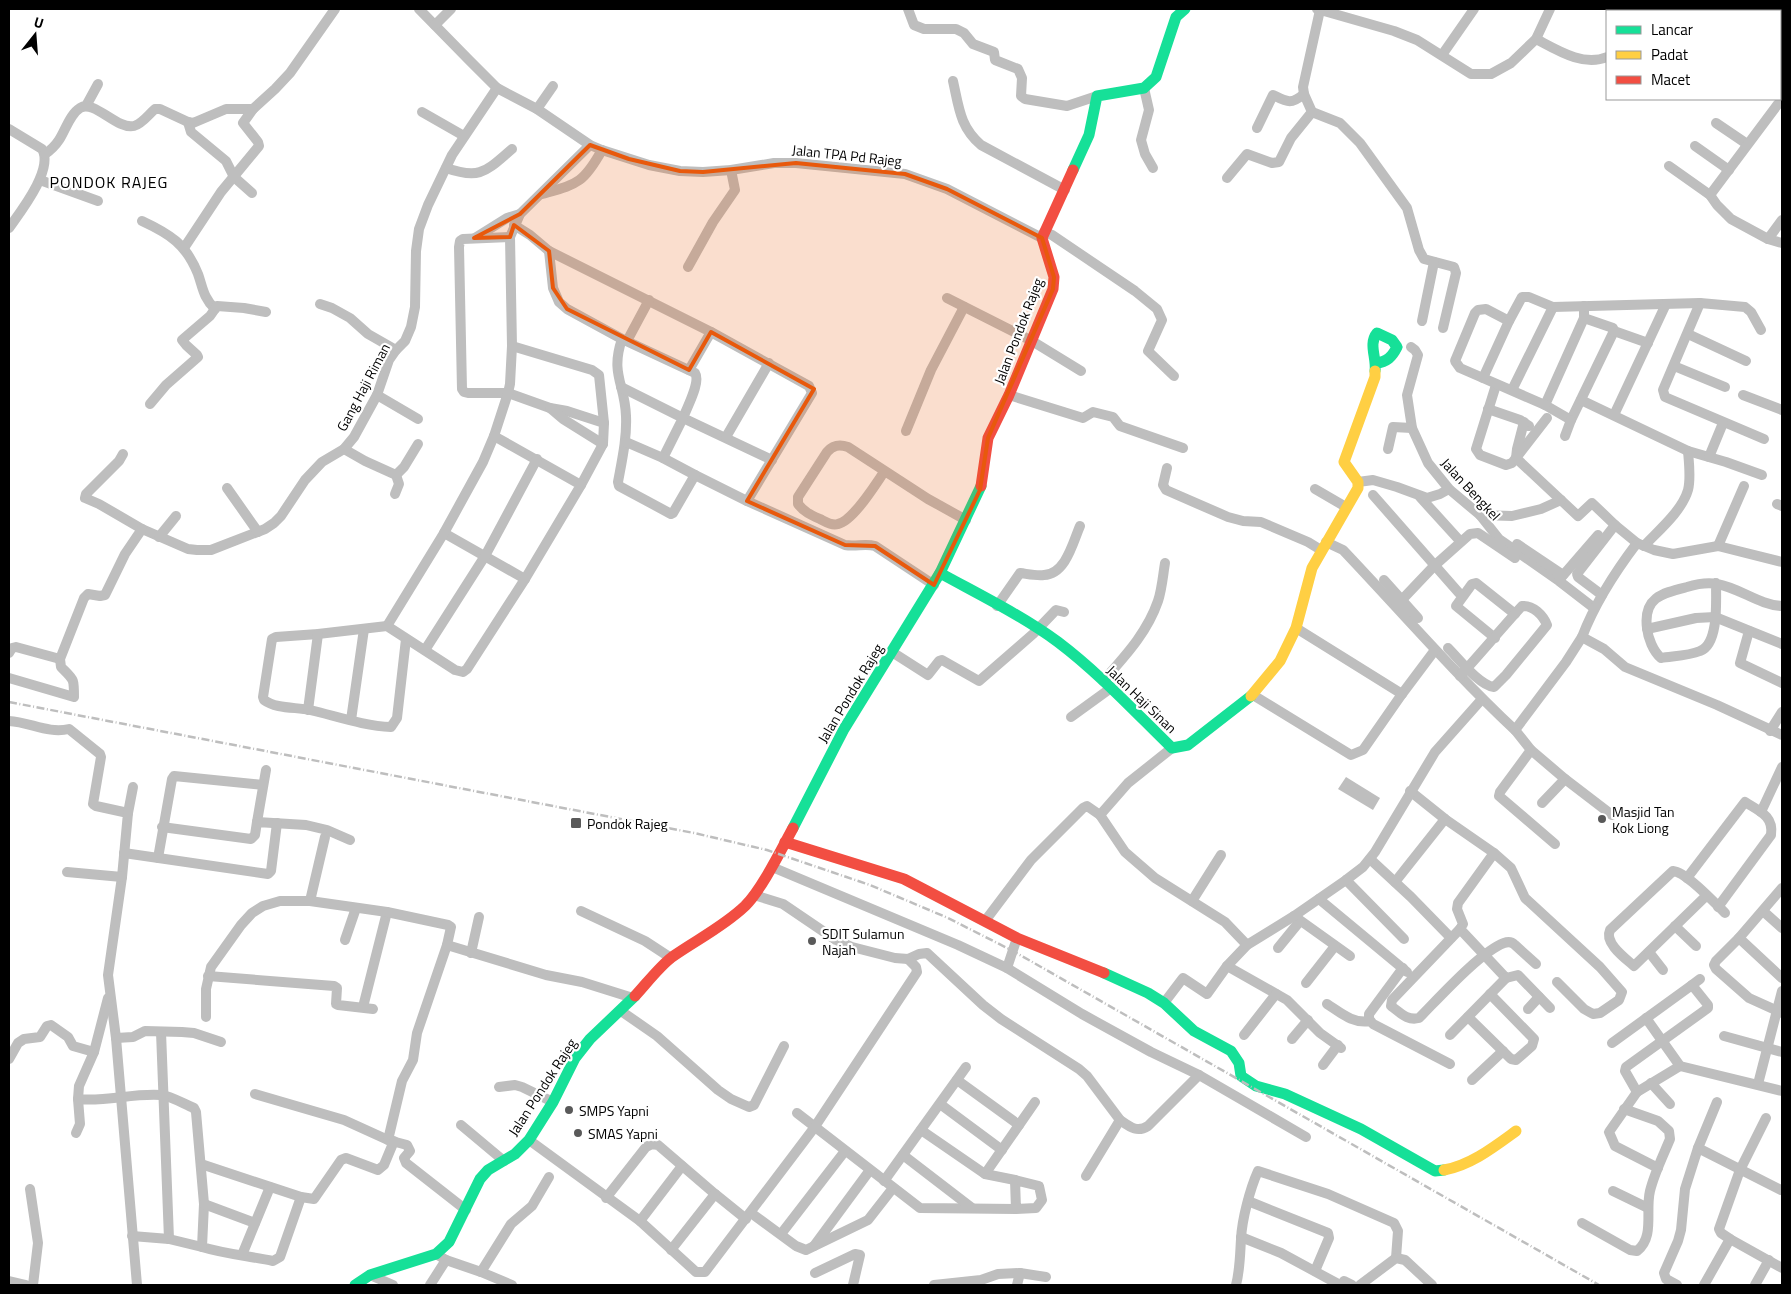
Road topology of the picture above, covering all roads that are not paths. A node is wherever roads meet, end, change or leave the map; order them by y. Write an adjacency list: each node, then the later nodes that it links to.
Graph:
1 (335, 9): 23 (street)
2 (419, 9): 9 (street, Jalan TPA Pd Rajeg)
3 (451, 9): 9 (street)
4 (908, 9): 19 (street)
5 (1185, 9): 17 (main road)
6 (1318, 9): 11 (street); 18 (street)
7 (1474, 9): 11 (street)
8 (1550, 9): 10 (street)
9 (435, 25): 16 (street, Jalan TPA Pd Rajeg)
10 (1536, 39): 11 (street); 12 (street)
11 (1442, 56)
12 (1606, 57)
13 (953, 81): 45 (street)
14 (98, 84): 21 (street)
15 (553, 86): 22 (street)
16 (498, 88): 22 (street, Jalan TPA Pd Rajeg); 30 (street, Gang Haji Riman)
17 (1144, 88): 19 (main road); 39 (street)
18 (1304, 94): 25 (street); 28 (street)
19 (1097, 96): 45 (main road)
20 (1777, 103): 31 (street)
21 (86, 106): 26 (street); 36 (street)
22 (537, 109): 32 (street, Jalan TPA Pd Rajeg)
23 (253, 110): 26 (street); 42 (street)
24 (422, 112): 30 (street)
25 (1312, 112): 43 (street); 62 (street)
26 (188, 122): 42 (street)
27 (1716, 123): 31 (street)
28 (1257, 128)
29 (9, 129): 36 (street)
30 (464, 136): 38 (street, Gang Haji Riman)
31 (1747, 144): 41 (street)
32 (590, 145): 35 (street, Jalan TPA Pd Rajeg); 47 (street)
33 (1695, 146): 41 (street)
34 (512, 149): 38 (street)
35 (602, 150): 40 (street, Jalan TPA Pd Rajeg); 47 (street)
36 (45, 154): 44 (street)
37 (1669, 166): 48 (street)
38 (446, 168): 87 (street, Gang Haji Riman)
39 (1153, 168)
40 (731, 170): 55 (street, Jalan TPA Pd Rajeg); 63 (street)
41 (1729, 170): 48 (street)
42 (234, 177): 46 (street); 60 (street)
43 (1227, 178)
44 (40, 180): 49 (street); 54 (street)
45 (1065, 190): 55 (main road)
46 (252, 192)
47 (538, 195): 50 (street)
48 (1710, 195): 58 (street)
49 (98, 201)
50 (520, 214): 53 (street); 57 (street)
51 (1782, 220): 58 (street)
52 (142, 221): 60 (street)
53 (514, 225): 56 (street); 61 (street)
54 (9, 228)
55 (1043, 235): 83 (main road, Jalan Pondok Rajeg); 94 (street, Jalan TPA Pd Rajeg)
56 (510, 237): 57 (street); 85 (street)
57 (474, 238): 100 (street)
58 (1768, 239): 59 (street)
59 (1782, 243)
60 (184, 248): 72 (street)
61 (549, 251): 65 (street); 82 (street)
62 (1434, 262): 75 (street); 77 (street)
63 (688, 266)
64 (947, 298): 70 (street)
65 (649, 300): 80 (street); 82 (street)
66 (1700, 303): 68 (street); 78 (street); 81 (street)
67 (320, 304): 87 (street)
68 (1666, 304): 69 (street); 84 (street)
69 (1584, 306): 71 (street); 74 (street)
70 (964, 307): 83 (street); 119 (street)
71 (1553, 308): 76 (street); 99 (street)
72 (215, 309): 73 (street); 105 (street)
73 (266, 312)
74 (1584, 318): 79 (street); 106 (street)
75 (1422, 321)
76 (1509, 321): 95 (street); 95 (street)
77 (1444, 328)
78 (1761, 330)
79 (1614, 331): 84 (street); 104 (street)
80 (711, 332): 90 (street); 92 (street)
81 (1688, 334): 88 (street); 91 (street)
82 (625, 340): 92 (street); 98 (street)
83 (1032, 341): 93 (street); 101 (main road, Jalan Pondok Rajeg)
84 (1648, 343): 110 (street)
85 (512, 346): 100 (street); 117 (street)
86 (1411, 347): 118 (street, Jalan Bengkel)
87 (396, 350): 103 (street, Gang Haji Riman)
88 (1746, 361)
89 (1376, 363): 143 (main road)
90 (770, 364): 123 (street); 137 (street)
91 (1674, 366): 97 (street); 116 (street)
92 (689, 370): 111 (street)
93 (1081, 371)
94 (1174, 376)
95 (1483, 378): 99 (street)
96 (1496, 385): 108 (street)
97 (1725, 387)
98 (621, 388): 111 (street); 125 (street)
99 (1512, 390): 106 (street)
100 (508, 393): 107 (street); 121 (street)
101 (1009, 395): 128 (street); 157 (main road, Jalan Pondok Rajeg)
102 (1743, 395): 109 (street)
103 (377, 396): 113 (street); 129 (street, Gang Haji Riman)
104 (1581, 400): 110 (street); 114 (street)
105 (150, 404)
106 (1545, 405): 114 (street)
107 (550, 408): 117 (street); 127 (street)
108 (1488, 409): 115 (street); 135 (street)
109 (1782, 410)
110 (1614, 415): 131 (street)
111 (683, 418): 123 (street); 134 (street)
112 (1547, 418): 120 (street)
113 (418, 420)
114 (1571, 420): 122 (street)
115 (1524, 422): 120 (street); 135 (street)
116 (1723, 422): 124 (street); 133 (street)
117 (604, 424): 127 (street)
118 (1412, 428): 130 (street); 148 (street, Jalan Bengkel)
119 (906, 431)
120 (1537, 432): 135 (street)
121 (494, 436): 136 (street); 162 (street)
122 (1565, 436)
123 (726, 437): 137 (street)
124 (1764, 439)
125 (626, 442): 134 (street); 141 (street)
126 (418, 444): 140 (street)
127 (603, 444): 144 (street)
128 (1183, 448)
129 (344, 449): 140 (street); 161 (street, Gang Haji Riman)
130 (1388, 449)
131 (1688, 451): 133 (street); 166 (street)
132 (123, 454): 160 (street, Gang Haji Riman)
133 (1709, 457): 142 (street)
134 (663, 458): 141 (street)
135 (1516, 458): 152 (street)
136 (537, 459): 144 (street); 169 (street)
137 (772, 460): 153 (street)
138 (1167, 468): 167 (street)
139 (884, 472): 139 (street); 157 (street)
140 (396, 475): 149 (street)
141 (695, 475): 153 (street)
142 (1762, 475)
143 (1358, 482): 148 (street); 154 (main road, Jalan Haji Sinan)
144 (581, 485): 176 (street)
145 (1744, 486): 168 (street)
146 (227, 488): 161 (street)
147 (1315, 489): 154 (street)
148 (1449, 489): 155 (street, Jalan Bengkel)
149 (395, 494)
150 (1373, 495): 172 (street)
151 (1420, 497): 165 (street)
152 (1561, 500): 155 (street); 158 (street)
153 (747, 501): 179 (street)
154 (1346, 507): 167 (main road, Jalan Haji Sinan)
155 (1480, 515): 175 (street, Jalan Bengkel)
156 (176, 516): 164 (street)
157 (966, 520): 174 (main road, Jalan Pondok Rajeg)
158 (1615, 524): 166 (street); 181 (street)
159 (1080, 526): 183 (street)
160 (142, 529): 164 (street, Gang Haji Riman); 206 (street)
161 (258, 532): 164 (street, Gang Haji Riman)
162 (444, 532): 169 (street); 190 (street)
163 (1598, 535): 175 (street)
164 (159, 537)
165 (1460, 541): 172 (street); 173 (street)
166 (1640, 544): 168 (street); 181 (street)
167 (1324, 546): 182 (street); 191 (main road, Jalan Haji Sinan)
168 (1718, 546): 171 (street)
169 (485, 556): 176 (street); 202 (street)
170 (1165, 562): 210 (street)
171 (1782, 562)
172 (1434, 566): 180 (street); 182 (street)
173 (1531, 568)
174 (940, 573): 179 (main road, Jalan Pondok Rajeg); 183 (main road, Jalan Haji Sinan)
175 (1561, 578): 185 (street, Jalan Bengkel)
176 (524, 579): 202 (street)
177 (1384, 580): 182 (street)
178 (1716, 583): 184 (street); 188 (street); 194 (street)
179 (934, 584): 204 (main road, Jalan Pondok Rajeg)
180 (1460, 594)
181 (1602, 595): 185 (street)
182 (1398, 603): 189 (street); 203 (street)
183 (997, 606): 193 (main road, Jalan Haji Sinan)
184 (1781, 607)
185 (1594, 608): 197 (street)
186 (1064, 612): 193 (street)
187 (1515, 614): 198 (street); 198 (street); 207 (street)
188 (1715, 617): 194 (street); 194 (street); 195 (street)
189 (1418, 618)
190 (387, 626): 192 (street); 199 (street)
191 (1296, 628): 211 (street); 212 (main road, Jalan Haji Sinan)
192 (364, 629): 196 (street); 217 (street)
193 (1038, 629): 204 (street); 210 (main road, Jalan Haji Sinan)
194 (1647, 629)
195 (1749, 631): 200 (street); 209 (street)
196 (318, 634): 214 (street); 214 (street)
197 (1582, 637): 219 (street); 220 (street)
198 (1495, 638): 207 (street)
199 (406, 639): 202 (street); 217 (street)
200 (1782, 644)
201 (1448, 648): 207 (street)
202 (425, 650)
203 (1435, 650): 207 (street); 211 (street)
204 (892, 652): 241 (main road, Jalan Pondok Rajeg)
205 (9, 653): 206 (street)
206 (60, 659): 208 (street)
207 (1464, 672): 213 (street)
208 (9, 678)
209 (1782, 683)
210 (1107, 685): 216 (street); 222 (main road, Jalan Haji Sinan)
211 (1402, 694): 212 (street)
212 (1253, 695): 222 (main road, Jalan Haji Sinan)
213 (1482, 699): 219 (street); 229 (street)
214 (308, 710): 217 (street)
215 (1782, 712): 220 (street)
216 (1071, 717)
217 (351, 720)
218 (9, 721): 232 (street)
219 (1515, 730): 223 (street)
220 (1770, 731): 221 (street)
221 (1782, 736)
222 (1172, 748): 233 (street)
223 (1531, 750): 226 (street); 242 (street)
224 (1782, 767): 231 (street)
225 (266, 770): 227 (street)
226 (1566, 779): 230 (street); 234 (street)
227 (263, 785): 236 (street); 238 (street)
228 (133, 787): 232 (street)
229 (1410, 791): 235 (street); 247 (street)
230 (1542, 803)
231 (1761, 812): 251 (street); 256 (street)
232 (128, 813): 243 (street)
233 (1100, 815): 258 (street); 266 (street)
234 (1612, 815)
235 (1445, 819): 244 (street); 253 (street)
236 (257, 822): 237 (street); 238 (street)
237 (277, 823): 240 (street); 246 (street)
238 (162, 827): 246 (street)
239 (325, 837): 259 (street)
240 (350, 840)
241 (785, 842): 248 (main road, Jalan Pondok Rajeg); 266 (main road)
242 (1555, 844)
243 (124, 853): 246 (street); 250 (street)
244 (1494, 853): 269 (street); 295 (street)
245 (1221, 855): 258 (street)
246 (158, 858)
247 (1370, 859): 252 (street); 253 (street)
248 (772, 867): 255 (main road, Jalan Pondok Rajeg); 288 (street)
249 (67, 872): 250 (street)
250 (122, 877): 298 (street)
251 (1687, 878): 256 (street); 280 (street)
252 (1346, 880): 257 (street); 273 (street)
253 (1395, 882): 271 (street)
254 (1782, 888): 262 (street)
255 (754, 895): 284 (main road, Jalan Pondok Rajeg); 285 (street)
256 (1706, 896): 267 (street)
257 (1319, 899): 265 (street); 289 (street)
258 (1192, 901): 276 (street)
259 (310, 902): 260 (street); 291 (street)
260 (356, 908): 263 (street); 274 (street)
261 (581, 911): 284 (street)
262 (1763, 911): 268 (street); 272 (street)
263 (387, 912): 275 (street); 291 (street)
264 (479, 917): 281 (street)
265 (1297, 919): 276 (street); 277 (street); 279 (street)
266 (985, 921): 270 (main road)
267 (1676, 926): 278 (street); 280 (street)
268 (1782, 928)
269 (1460, 929): 271 (street); 282 (street)
270 (1017, 938): 288 (street); 303 (main road)
271 (1450, 938): 292 (street)
272 (1739, 938): 294 (street); 308 (street)
273 (1404, 939)
274 (345, 940)
275 (447, 945): 281 (street); 362 (street)
276 (1247, 945): 287 (street)
277 (1335, 946): 283 (street); 296 (street)
278 (1696, 946)
279 (1278, 948)
280 (1650, 952): 290 (street)
281 (471, 953): 302 (street)
282 (1485, 954): 286 (street); 292 (street); 293 (street)
283 (1350, 956)
284 (671, 958): 302 (main road, Jalan Pondok Rajeg)
285 (908, 959): 353 (street); 356 (street)
286 (1536, 964)
287 (1227, 966): 299 (street); 303 (street)
288 (1007, 968): 333 (street)
289 (1403, 968): 292 (street); 313 (street)
290 (1663, 970)
291 (208, 976): 310 (street)
292 (1413, 977)
293 (1506, 978): 300 (street); 301 (street)
294 (1782, 978)
295 (1557, 982)
296 (1306, 983)
297 (1782, 991): 308 (street)
298 (110, 994): 318 (street); 326 (street)
299 (1276, 994): 312 (street); 315 (street)
300 (1490, 994): 309 (street); 325 (street)
301 (1540, 997): 305 (street); 306 (street)
302 (633, 998): 307 (main road, Jalan Pondok Rajeg)
303 (1164, 1003): 358 (main road)
304 (1326, 1004): 313 (street)
305 (1550, 1008)
306 (1528, 1009)
307 (621, 1011): 323 (street); 345 (main road, Jalan Pondok Rajeg)
308 (1779, 1012): 324 (street)
309 (1468, 1016): 316 (street); 325 (street)
310 (206, 1017)
311 (1646, 1018): 321 (street); 321 (street); 322 (street)
312 (1308, 1020): 319 (street); 330 (street)
313 (1370, 1021): 329 (street)
314 (161, 1032): 318 (street); 320 (street); 342 (street)
315 (1244, 1035)
316 (1450, 1035)
317 (1724, 1036): 324 (street)
318 (116, 1038): 343 (street)
319 (1292, 1039)
320 (221, 1042)
321 (1663, 1042): 331 (street); 340 (street)
322 (1612, 1043)
323 (784, 1046)
324 (1767, 1048): 327 (street); 337 (street)
325 (1502, 1051): 335 (street)
326 (94, 1052): 328 (street); 344 (street)
327 (1782, 1052)
328 (9, 1059)
329 (1450, 1064)
330 (1324, 1065)
331 (1680, 1066): 336 (street); 337 (street)
332 (966, 1067): 334 (street)
333 (1199, 1075): 353 (street); 360 (street)
334 (957, 1080): 348 (street); 355 (street)
335 (1472, 1080)
336 (1651, 1083): 340 (street); 349 (street)
337 (1758, 1084): 339 (street)
338 (499, 1087): 345 (street)
339 (1782, 1091)
340 (1637, 1092): 350 (street)
341 (255, 1094): 362 (street)
342 (163, 1095): 343 (street); 368 (street); 399 (street)
343 (119, 1096): 344 (street); 397 (street)
344 (78, 1099): 359 (street)
345 (553, 1102): 361 (main road, Jalan Pondok Rajeg)
346 (1035, 1102): 355 (street)
347 (1717, 1102): 363 (street)
348 (940, 1104): 357 (street); 364 (street)
349 (1670, 1104)
350 (1624, 1109): 370 (street); 370 (street)
351 (797, 1114): 356 (street)
352 (1766, 1118): 372 (street)
353 (1120, 1120): 374 (street)
354 (461, 1125): 367 (street)
355 (1019, 1125): 364 (street)
356 (814, 1128): 365 (street); 392 (street)
357 (921, 1130): 366 (street); 373 (street)
358 (1516, 1130)
359 (76, 1133)
360 (1306, 1137)
361 (529, 1140): 367 (main road, Jalan Pondok Rajeg); 385 (street)
362 (391, 1141): 384 (street); 391 (street)
363 (1698, 1148): 372 (street); 431 (street)
364 (1002, 1150): 373 (street)
365 (845, 1151): 371 (street); 396 (street)
366 (903, 1155): 377 (street); 388 (street)
367 (504, 1161): 391 (main road, Jalan Pondok Rajeg)
368 (201, 1164): 378 (street); 387 (street)
369 (682, 1166): 383 (street); 385 (street); 393 (street)
370 (1658, 1168): 389 (street)
371 (870, 1170): 377 (street); 402 (street)
372 (1740, 1170): 382 (street); 400 (street)
373 (985, 1174): 376 (street)
374 (1086, 1176)
375 (549, 1177): 410 (street)
376 (1015, 1180): 390 (street); 390 (street)
377 (884, 1181): 379 (street)
378 (270, 1187): 384 (street); 394 (street)
379 (893, 1188): 388 (street); 402 (street)
380 (30, 1189): 419 (street)
381 (1614, 1191): 389 (street)
382 (1782, 1192)
383 (715, 1194): 392 (street); 403 (street)
384 (301, 1197): 404 (street)
385 (606, 1198): 393 (street)
386 (1248, 1202): 398 (street); 406 (street); 409 (street)
387 (204, 1204): 394 (street); 401 (street)
388 (972, 1208): 390 (street)
389 (1648, 1208): 395 (street)
390 (1016, 1209)
391 (466, 1210): 405 (main road, Jalan Pondok Rajeg)
392 (749, 1216): 396 (street); 403 (street)
393 (640, 1221): 403 (street)
394 (255, 1223): 404 (street)
395 (1582, 1223)
396 (781, 1234): 402 (street)
397 (132, 1236): 399 (street); 420 (street)
398 (1241, 1237): 409 (street); 428 (street)
399 (170, 1239): 401 (street)
400 (1730, 1240): 407 (street); 432 (street)
401 (202, 1247): 404 (street)
402 (812, 1248)
403 (672, 1250)
404 (242, 1255)
405 (441, 1257): 410 (street); 413 (main road); 423 (street)
406 (1396, 1258): 429 (street); 430 (street)
407 (1769, 1260): 408 (street); 433 (street)
408 (1782, 1268)
409 (1315, 1271): 417 (street)
410 (481, 1272): 424 (street)
411 (816, 1273): 425 (street)
412 (1020, 1273): 414 (street); 416 (street); 427 (street)
413 (370, 1275): 421 (main road); 422 (street)
414 (1046, 1278)
415 (9, 1282): 418 (street)
416 (971, 1283): 426 (street)
417 (1345, 1284)
418 (26, 1285)
419 (33, 1285)
420 (136, 1285)
421 (355, 1285)
422 (393, 1285)
423 (430, 1285)
424 (512, 1285)
425 (853, 1285)
426 (934, 1285)
427 (1017, 1285)
428 (1236, 1285)
429 (1360, 1285)
430 (1432, 1285)
431 (1677, 1285)
432 (1704, 1285)
433 (1755, 1285)

